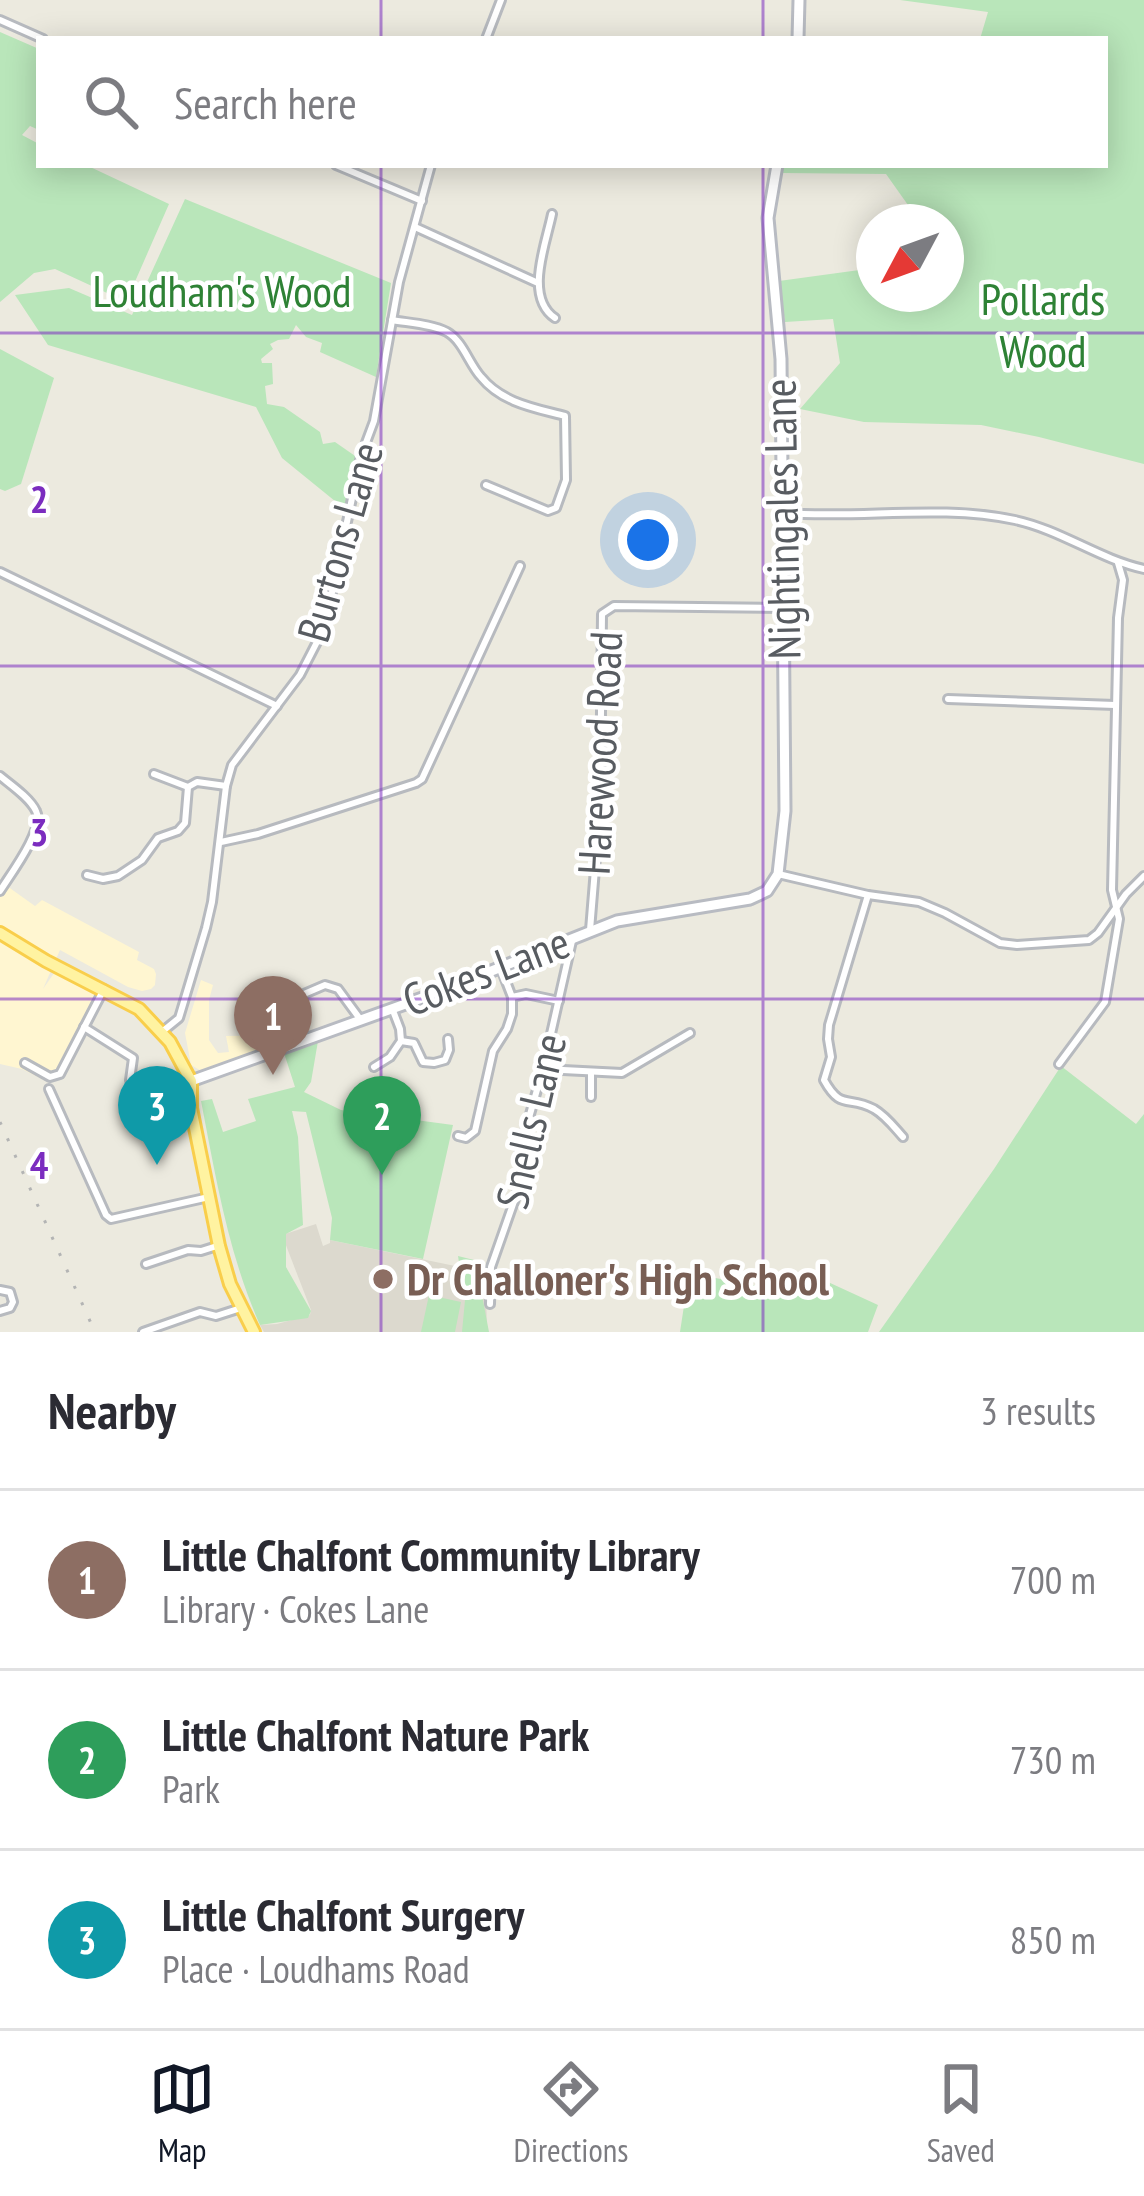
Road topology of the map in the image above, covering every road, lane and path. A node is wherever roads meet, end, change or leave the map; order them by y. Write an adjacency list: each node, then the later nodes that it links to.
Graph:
1 (501, 0): 5 (street)
2 (799, 0): 6 (main road)
3 (0, 20): 4 (street)
4 (36, 36)
5 (487, 36)
6 (797, 36)
7 (343, 168): 10 (street)
8 (430, 168): 10 (street, Burtons Lane)
9 (777, 168): 17 (main road, Nightingales Lane)
10 (422, 201): 12 (street, Burtons Lane)
11 (552, 214): 13 (street)
12 (415, 227): 13 (street); 15 (street, Burtons Lane)
13 (538, 283): 14 (street)
14 (555, 318)
15 (392, 320): 16 (street); 25 (street, Burtons Lane)
16 (486, 485)
17 (784, 513): 18 (street); 22 (main road, Nightingales Lane)
18 (1118, 563): 20 (street); 24 (street)
19 (520, 566): 30 (street)
20 (1144, 568)
21 (0, 572): 25 (street)
22 (784, 608): 31 (main road, Nightingales Lane); 37 (street, Harewood Road)
23 (948, 699): 24 (street)
24 (1115, 705): 36 (street)
25 (277, 706): 28 (street, Burtons Lane)
26 (154, 774): 29 (street)
27 (0, 776): 34 (street)
28 (226, 786): 29 (street); 30 (street, Burtons Lane)
29 (188, 787): 32 (street)
30 (220, 843): 48 (street, Burtons Lane)
31 (778, 874): 35 (street); 37 (main road, Cokes Lane)
32 (87, 875)
33 (1144, 876): 36 (street)
34 (0, 891)
35 (868, 896): 36 (street); 62 (street)
36 (1115, 907): 53 (street)
37 (590, 931): 39 (main road, Cokes Lane)
38 (0, 933): 41 (main road)
39 (573, 937): 40 (main road, Cokes Lane); 44 (street, Snells Lane)
40 (500, 967): 42 (street); 45 (main road, Cokes Lane)
41 (104, 989): 47 (street); 48 (main road)
42 (512, 997): 44 (street); 61 (street)
43 (296, 998): 46 (street)
44 (559, 1001): 55 (street, Snells Lane)
45 (392, 1008): 46 (main road, Cokes Lane); 51 (street)
46 (360, 1019): 57 (main road, Cokes Lane)
47 (83, 1027): 52 (street); 59 (street)
48 (163, 1031): 57 (main road)
49 (690, 1033): 56 (street)
50 (448, 1039): 51 (street)
51 (401, 1041): 54 (street)
52 (25, 1063)
53 (1059, 1064)
54 (374, 1067)
55 (542, 1069): 56 (street); 67 (street, Snells Lane)
56 (591, 1072): 60 (street)
57 (191, 1081): 63 (main road)
58 (49, 1089): 63 (street)
59 (134, 1096)
60 (591, 1097)
61 (458, 1136)
62 (903, 1137)
63 (209, 1197): 64 (main road)
64 (219, 1246): 65 (street); 68 (main road)
65 (146, 1264)
66 (0, 1290): 69 (street)
67 (490, 1304)
68 (241, 1308): 70 (street); 71 (main road)
69 (0, 1311)
70 (142, 1332)
71 (254, 1332)

